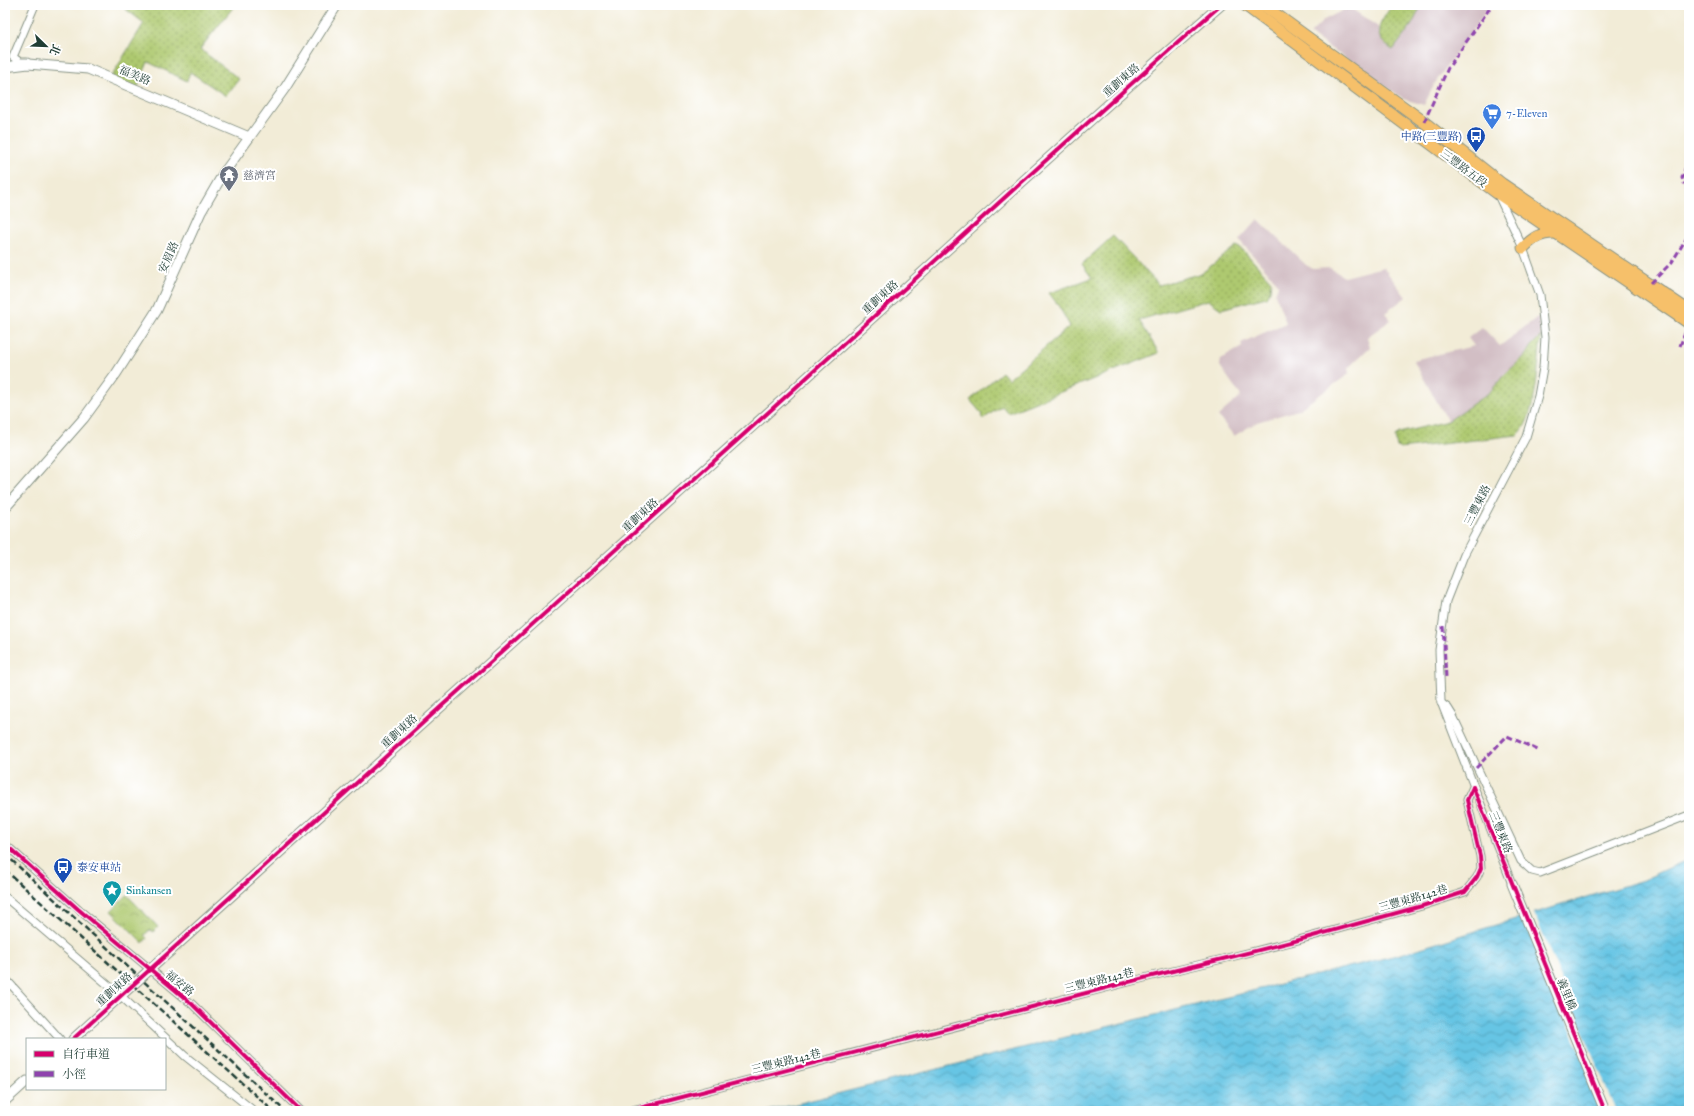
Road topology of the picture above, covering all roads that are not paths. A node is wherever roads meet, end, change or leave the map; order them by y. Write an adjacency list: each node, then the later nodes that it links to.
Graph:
1 (35, 5): 6 (street)
2 (337, 5): 8 (street, 安眉路)
3 (1221, 5): 21 (street, 重劃東路)
4 (1245, 5): 9 (main road, 三豐路五段)
5 (1264, 5): 9 (main road, 三豐路五段)
6 (31, 64): 7 (street, 福美路); 8 (street, 福美路)
7 (5, 67)
8 (249, 137): 14 (street, 安眉路)
9 (1500, 188): 10 (main road, 三豐路五段); 11 (street, 三豐東路); 12 (main road, 三豐路五段)
10 (1554, 233): 11 (main road); 13 (main road, 三豐路五段)
11 (1523, 248): 15 (street, 三豐東路)
12 (1689, 310)
13 (1689, 323)
14 (5, 508)
15 (1441, 702): 16 (street, 三豐東路); 17 (street)
16 (1474, 787): 19 (street, 三豐東路); 32 (street, 三豐東路142巷)
17 (1689, 814)
18 (5, 844): 21 (street, 福安路)
19 (1512, 884): 33 (street, 義里橋)
20 (5, 897): 23 (street)
21 (150, 969): 23 (street, 重劃東路); 31 (street, 福安路)
22 (5, 978): 24 (street)
23 (120, 996): 25 (street, 重劃東路); 26 (street)
24 (59, 1038)
25 (74, 1038)
26 (166, 1038)
27 (166, 1038): 30 (street)
28 (26, 1082): 29 (street)
29 (5, 1101)
30 (254, 1111)
31 (301, 1111)
32 (628, 1111)
33 (1605, 1111)

